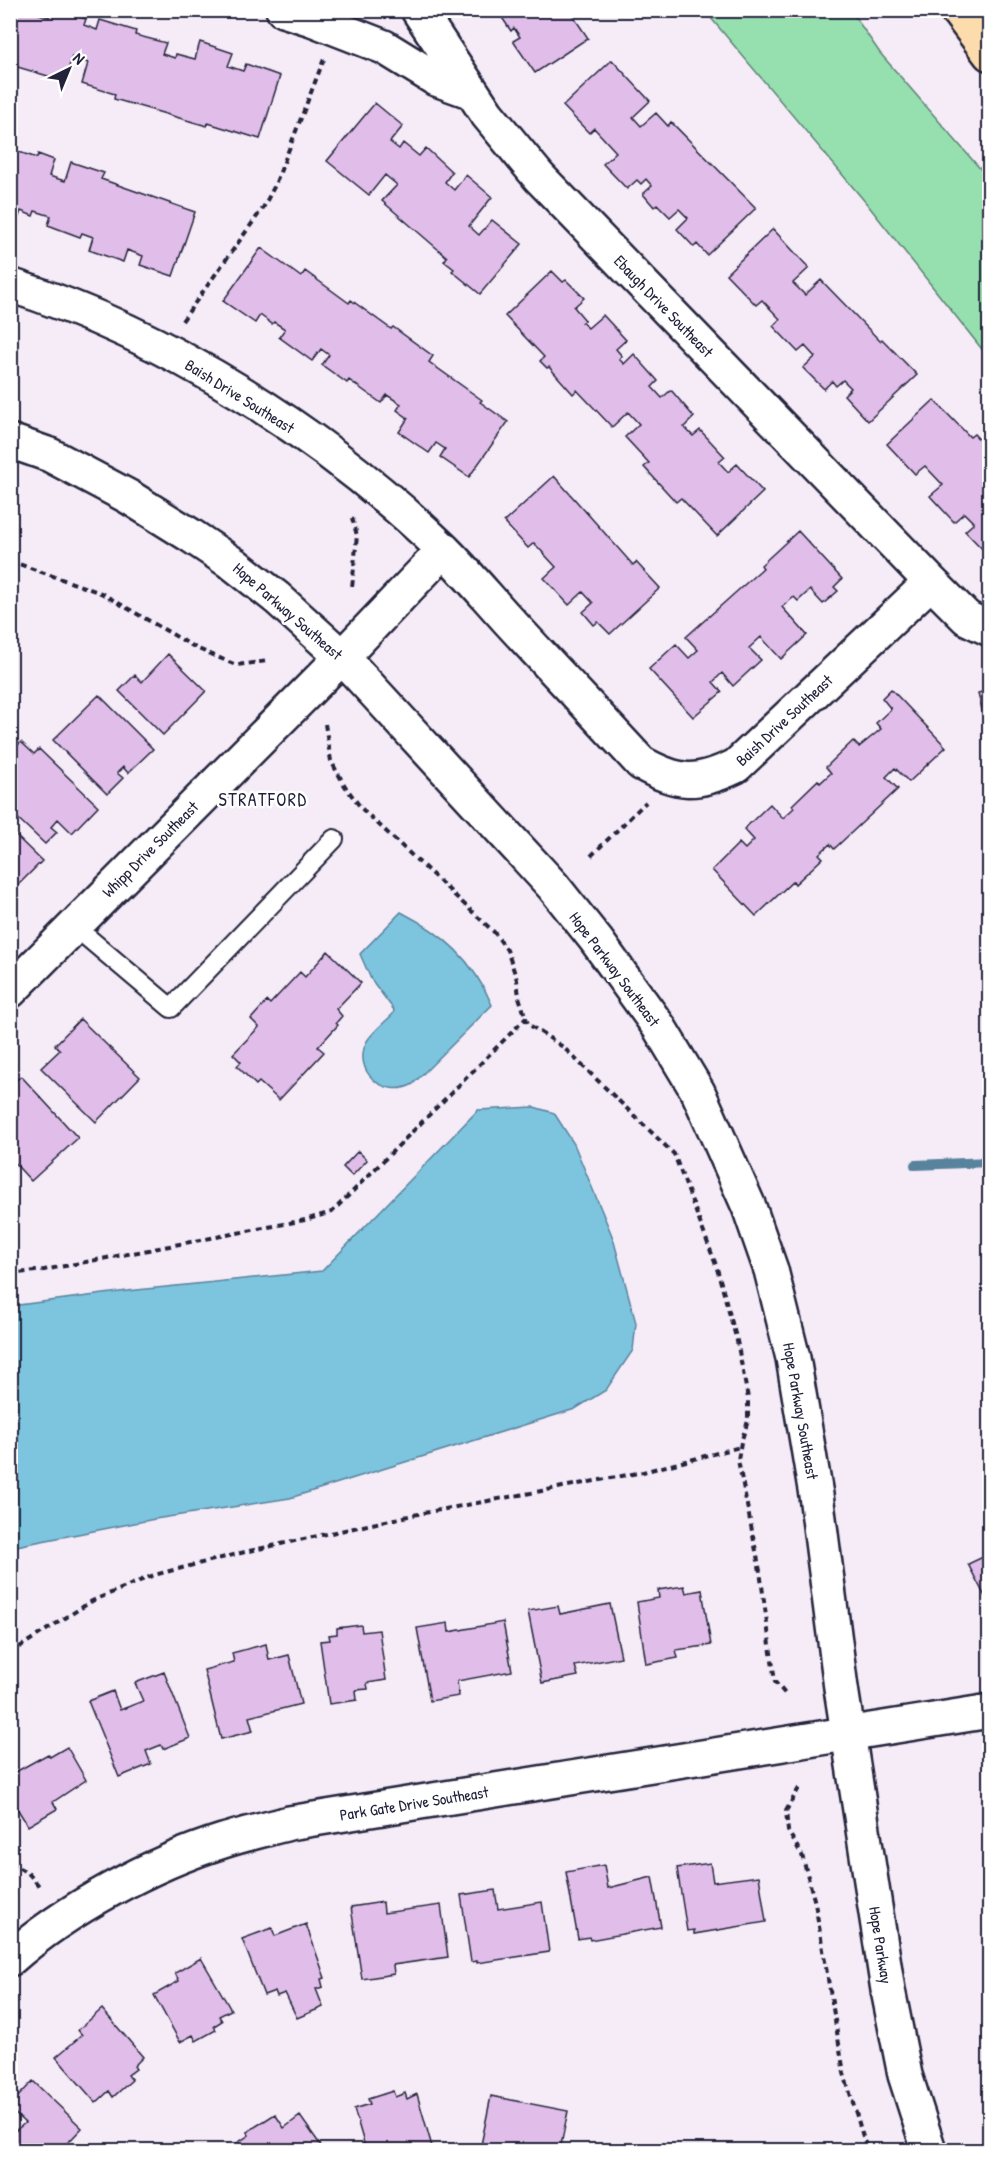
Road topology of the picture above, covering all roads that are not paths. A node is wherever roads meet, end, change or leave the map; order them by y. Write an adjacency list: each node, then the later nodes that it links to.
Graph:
1 (283, 10): 5 (street)
2 (418, 10): 5 (street, Ebaugh Drive Southeast)
3 (957, 10): 4 (highway)
4 (990, 54)
5 (472, 92): 9 (street, Ebaugh Drive Southeast)
6 (10, 285): 8 (street, Baish Drive Southeast)
7 (10, 441): 11 (street, Hope Parkway Southeast)
8 (444, 550): 9 (street, Baish Drive Southeast); 11 (street)
9 (932, 582): 10 (street)
10 (990, 629)
11 (342, 657): 13 (street, Whipp Drive Southeast); 16 (street, Hope Parkway Southeast)
12 (334, 839): 13 (lane)
13 (74, 926): 14 (street, Whipp Drive Southeast)
14 (10, 991)
15 (990, 1712): 16 (street, Park Gate Drive Southeast)
16 (849, 1735): 17 (street, Park Gate Drive Southeast); 18 (street, Hope Parkway)
17 (10, 1959)
18 (929, 2151)

